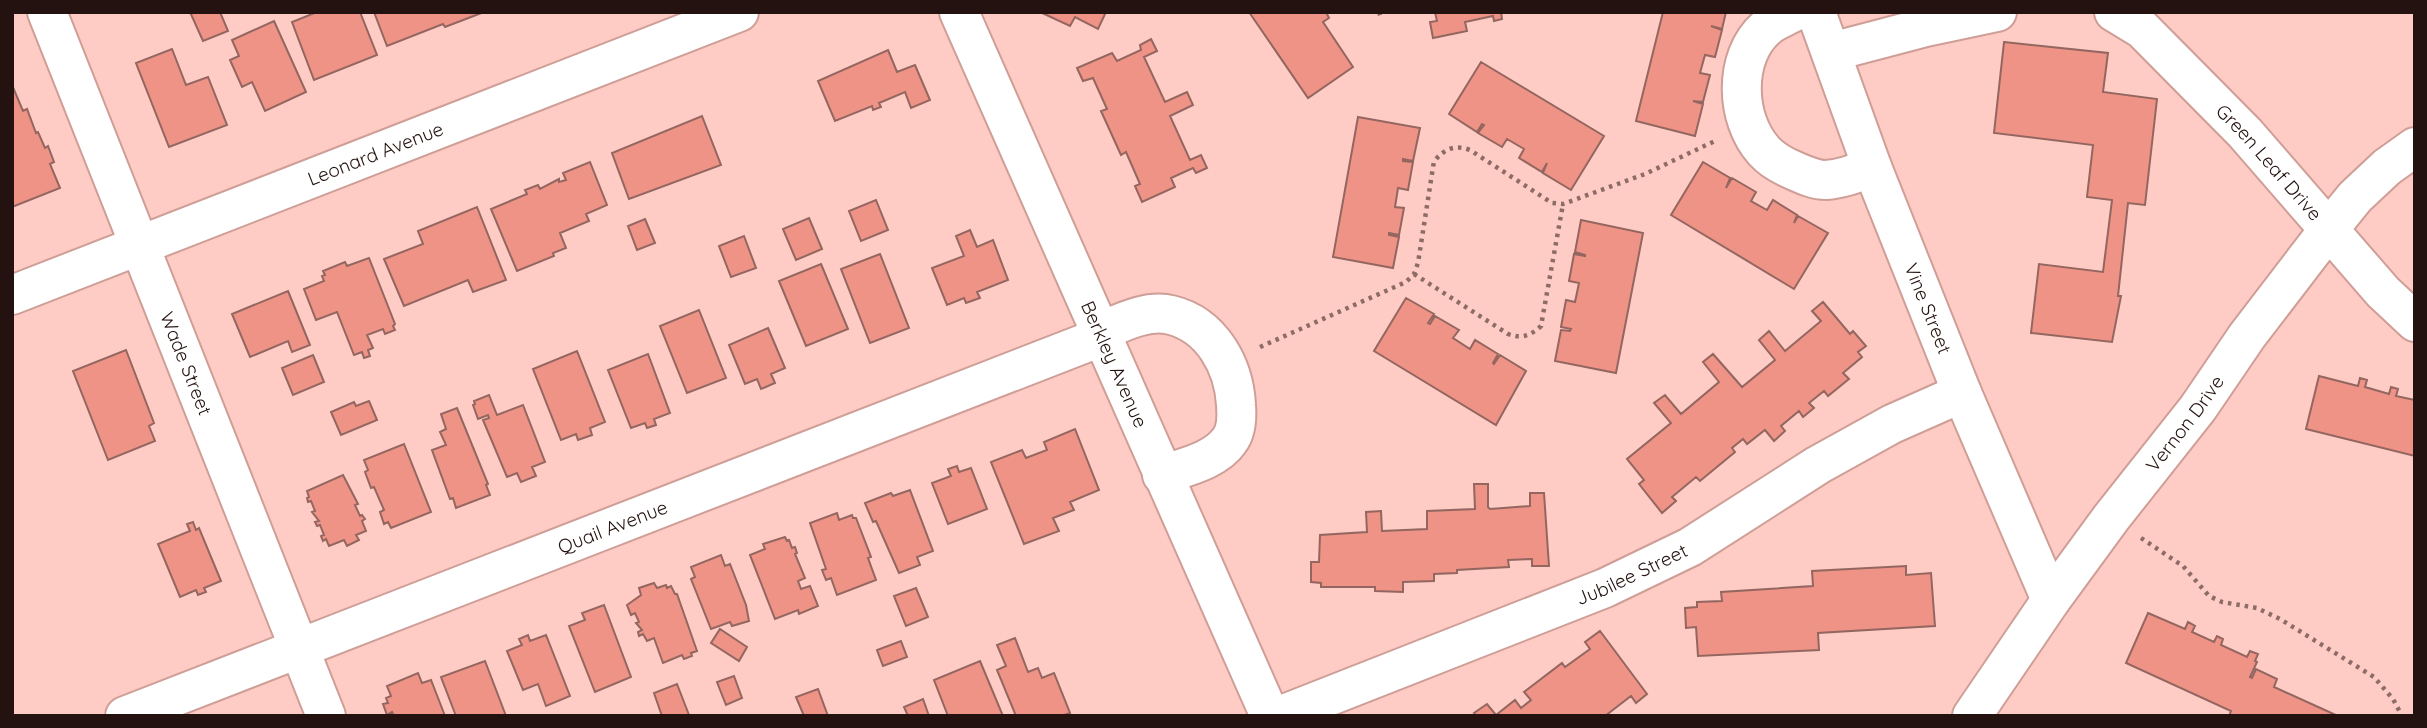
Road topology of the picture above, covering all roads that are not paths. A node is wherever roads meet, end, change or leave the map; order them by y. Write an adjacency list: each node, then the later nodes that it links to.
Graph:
1 (47, 12): 12 (street, Wade Street)
2 (738, 12): 12 (street, Leonard Avenue)
3 (959, 12): 15 (street, Berkley Avenue)
4 (1794, 12): 10 (street)
5 (1816, 12): 8 (street, Vine Street)
6 (1997, 12): 8 (street)
7 (2114, 12): 11 (street, Green Leaf Drive)
8 (1831, 52): 10 (street, Vine Street)
9 (2415, 147): 11 (street, Vernon Drive)
10 (1872, 167): 16 (street, Vine Street)
11 (2329, 229): 14 (street, Green Leaf Drive); 18 (street, Vernon Drive)
12 (139, 246): 13 (street, Leonard Avenue); 19 (street, Wade Street)
13 (12, 295)
14 (2415, 322)
15 (1100, 334): 17 (street, Berkley Avenue); 17 (street, Quail Avenue); 19 (street, Quail Avenue)
16 (1962, 394): 18 (street, Vine Street); 23 (street, Jubilee Street)
17 (1162, 475): 22 (street, Berkley Avenue)
18 (2051, 600): 24 (street, Vernon Drive)
19 (300, 649): 20 (street, Quail Avenue); 21 (street, Wade Street)
20 (125, 716)
21 (326, 716)
22 (1270, 716)
23 (1279, 716)
24 (1972, 716)

